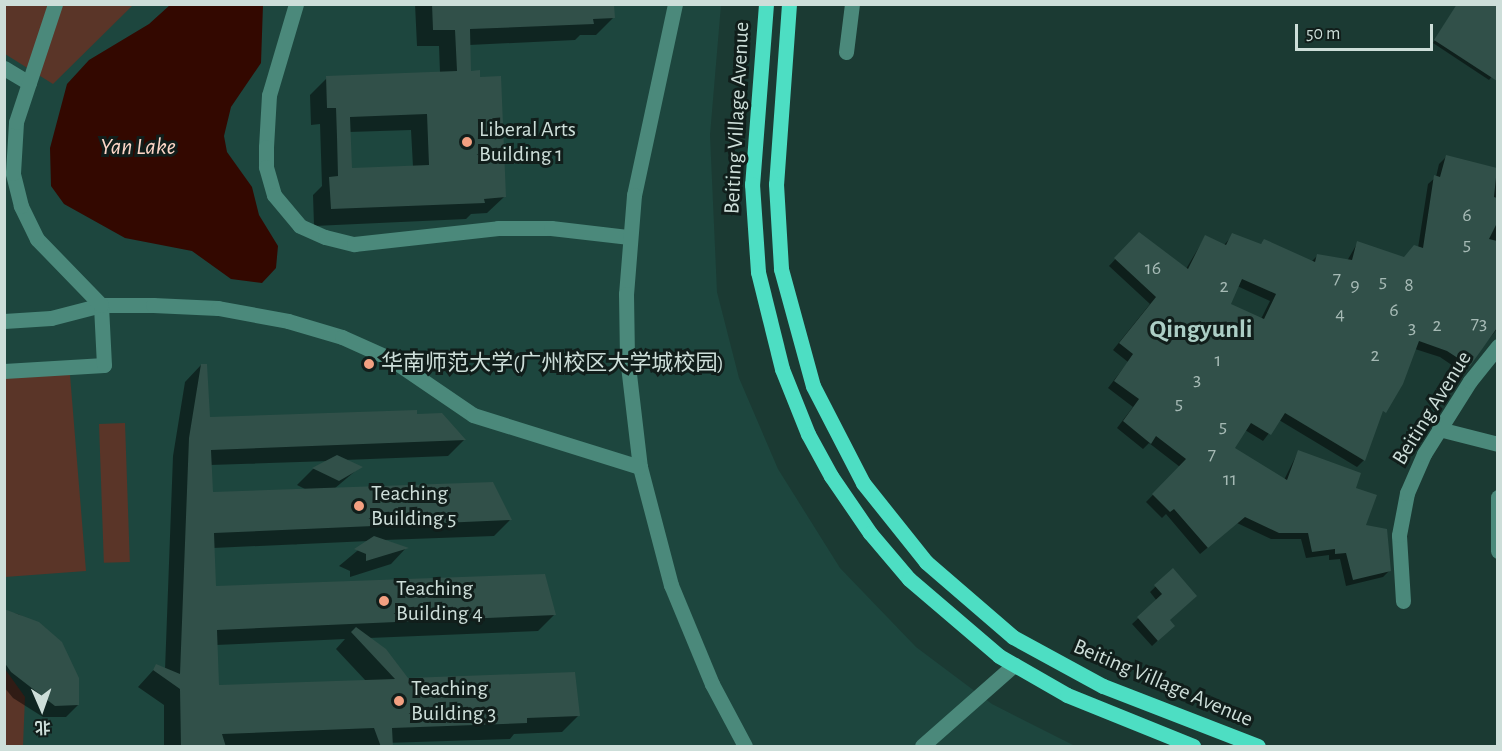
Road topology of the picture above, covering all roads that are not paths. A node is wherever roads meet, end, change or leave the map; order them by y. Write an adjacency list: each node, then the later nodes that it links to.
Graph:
1 (55, 4): 9 (street)
2 (296, 4): 10 (street)
3 (675, 4): 10 (street)
4 (766, 4): 21 (main road, Beiting Village Avenue)
5 (789, 4): 25 (main road, Beiting Village Avenue)
6 (852, 4): 7 (street)
7 (846, 52)
8 (4, 68): 9 (street)
9 (29, 82): 11 (street)
10 (629, 237): 17 (street)
11 (101, 305): 12 (street); 14 (street); 17 (street)
12 (4, 321)
13 (1497, 346): 15 (street, Beiting Avenue)
14 (4, 370)
15 (1439, 429): 16 (street); 20 (street, Beiting Avenue)
16 (1497, 444)
17 (640, 467): 22 (street)
18 (1497, 497): 19 (street)
19 (1497, 551)
20 (1403, 601)
21 (1014, 665): 23 (street); 24 (main road, Beiting Village Avenue)
22 (746, 747)
23 (922, 747)
24 (1193, 747)
25 (1258, 747)

